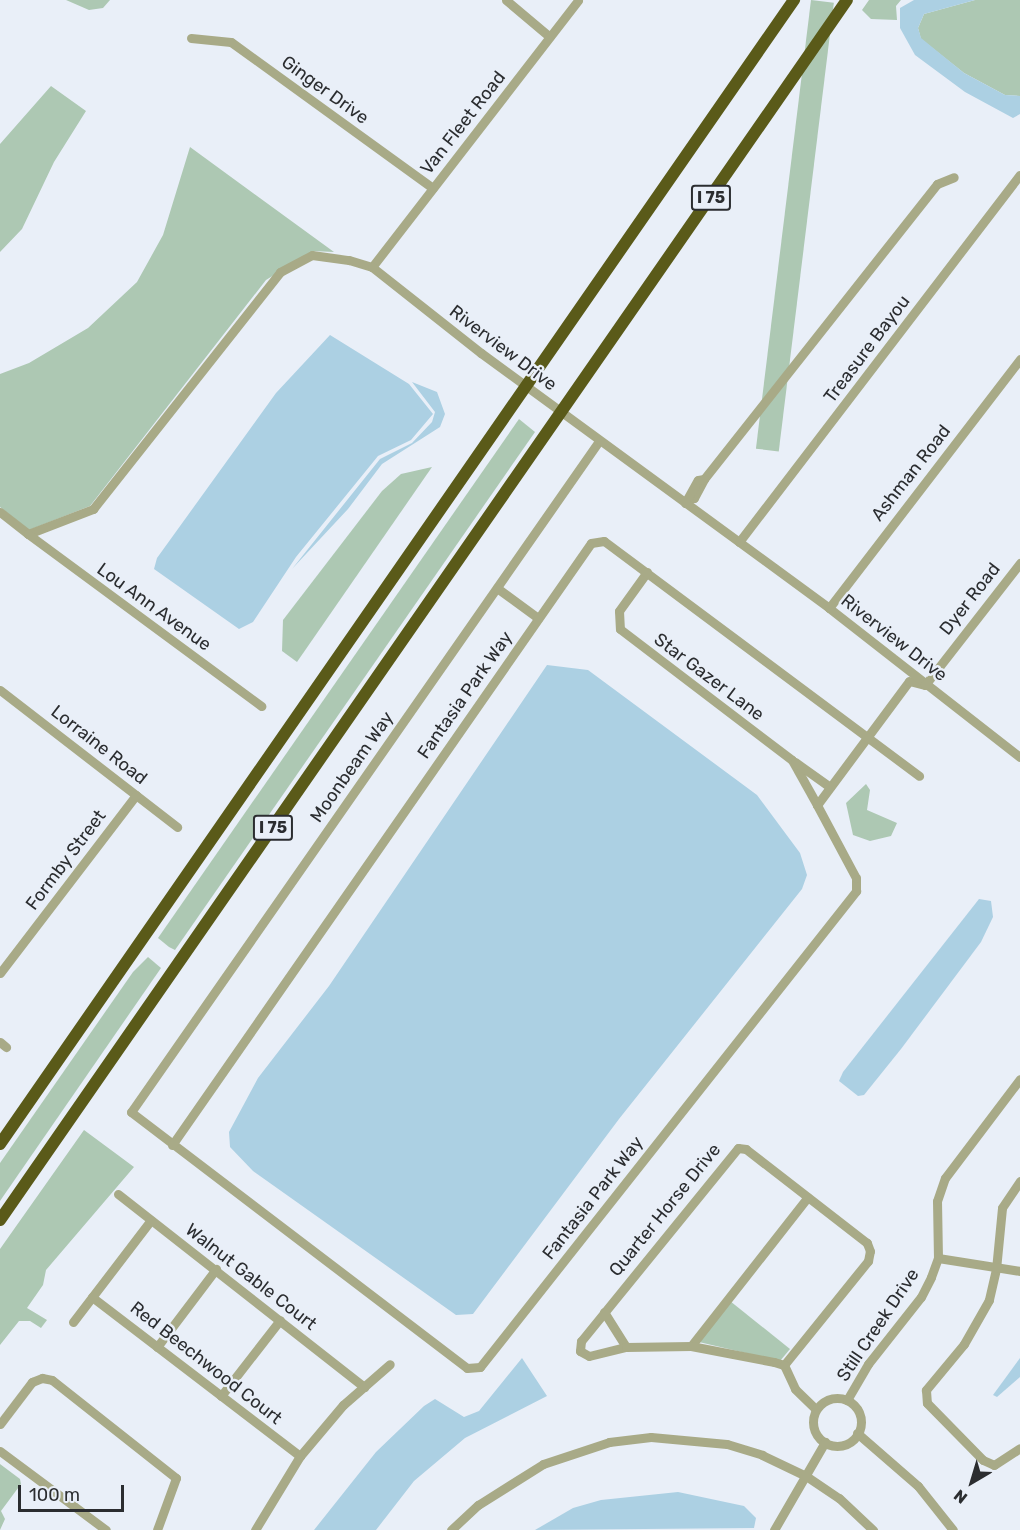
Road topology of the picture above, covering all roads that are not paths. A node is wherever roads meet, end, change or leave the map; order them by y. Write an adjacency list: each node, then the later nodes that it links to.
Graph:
1 (506, 0): 5 (street)
2 (578, 0): 5 (street, Van Fleet Road)
3 (794, 0): 36 (highway, I 75)
4 (846, 2): 41 (highway, I 75)
5 (550, 37): 9 (street, Van Fleet Road)
6 (190, 38): 9 (street, Ginger Drive)
7 (1020, 175): 16 (street, Treasure Bayou)
8 (954, 177): 13 (street)
9 (433, 188): 10 (street, Van Fleet Road)
10 (372, 267): 12 (street, Riverview Drive); 15 (street, Riverview Drive)
11 (1020, 359): 20 (street, Ashman Road)
12 (599, 441): 13 (street, Riverview Drive); 19 (street, Moonbeam Way)
13 (687, 501): 16 (street, Riverview Drive)
14 (0, 512): 15 (street)
15 (28, 534): 24 (street, Lou Ann Avenue)
16 (739, 542): 20 (street, Riverview Drive)
17 (1020, 563): 22 (street, Dyer Road)
18 (647, 572): 21 (street, Fantasia Park Way); 25 (street, Fantasia Park Way); 27 (street, Star Gazer Lane)
19 (497, 588): 21 (street); 35 (street, Moonbeam Way)
20 (829, 608): 22 (street, Riverview Drive)
21 (538, 618): 37 (street, Fantasia Park Way)
22 (925, 685): 25 (street); 26 (street, Riverview Drive)
23 (0, 690): 30 (street, Lorraine Road)
24 (261, 706)
25 (867, 735): 28 (street, Fantasia Park Way); 29 (street)
26 (1020, 757)
27 (792, 760): 29 (street); 31 (street, Star Gazer Lane)
28 (919, 776)
29 (830, 787): 31 (street)
30 (136, 795): 32 (street, Lorraine Road); 33 (street, Formby Street)
31 (817, 805): 37 (street, Fantasia Park Way)
32 (177, 827)
33 (0, 974)
34 (1020, 1079): 43 (street, Still Creek Drive)
35 (131, 1112): 37 (street, Fantasia Park Way)
36 (0, 1144)
37 (172, 1145)
38 (1020, 1180): 45 (street)
39 (118, 1194): 42 (street, Walnut Gable Court)
40 (808, 1197): 48 (street, Quarter Horse Drive); 51 (street); 55 (street, Quarter Horse Drive)
41 (0, 1220)
42 (151, 1220): 44 (street, Walnut Gable Court); 47 (street)
43 (938, 1258): 45 (street); 58 (street, Still Creek Drive)
44 (216, 1269): 49 (street, Walnut Gable Court); 52 (street)
45 (996, 1269): 46 (street); 63 (street)
46 (1020, 1271)
47 (92, 1297): 50 (street); 52 (street, Red Beechwood Court)
48 (604, 1312): 53 (street); 53 (street, Quarter Horse Drive)
49 (280, 1320): 56 (street, Walnut Gable Court); 57 (street)
50 (73, 1322)
51 (691, 1346): 53 (street, Quarter Horse Drive); 55 (street, Quarter Horse Drive)
52 (157, 1347): 57 (street, Red Beechwood Court)
53 (626, 1347)
54 (390, 1364): 56 (street)
55 (784, 1365): 59 (street)
56 (363, 1387): 65 (street)
57 (221, 1396): 65 (street, Red Beechwood Court)
58 (847, 1401): 59 (street); 61 (street)
59 (816, 1409): 62 (street)
60 (0, 1424): 68 (street)
61 (857, 1433): 62 (street); 73 (street)
62 (825, 1442): 66 (street)
63 (1020, 1448)
64 (0, 1451): 67 (street)
65 (300, 1456): 69 (street)
66 (806, 1476): 70 (street); 71 (street); 72 (street)
67 (106, 1530)
68 (157, 1530)
69 (255, 1530)
70 (451, 1530)
71 (774, 1530)
72 (873, 1530)
73 (953, 1530)

